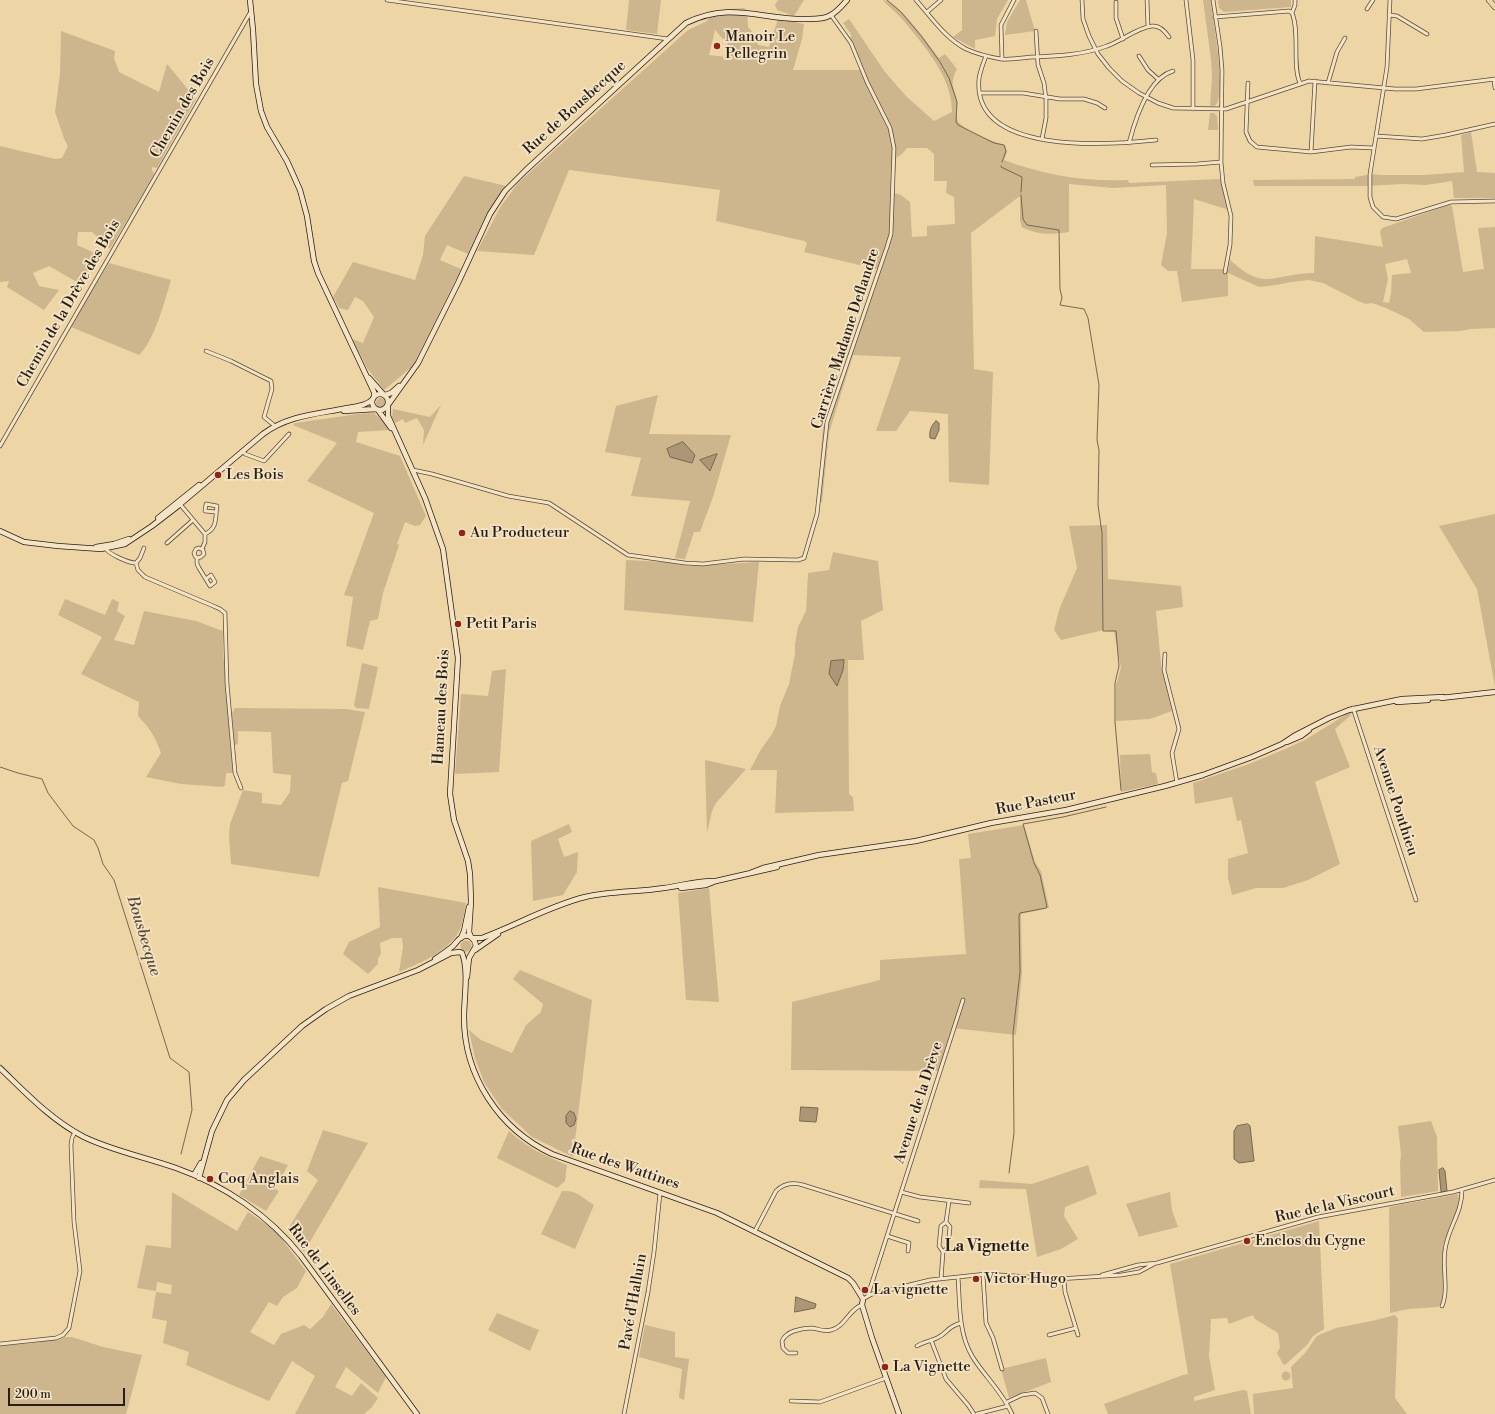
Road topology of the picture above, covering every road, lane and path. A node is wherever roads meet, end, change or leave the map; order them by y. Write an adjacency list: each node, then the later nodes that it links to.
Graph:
1 (250, 0): 20 (street)
2 (387, 0): 31 (street)
3 (847, 0): 23 (street)
4 (916, 0): 21 (street)
5 (941, 0): 21 (street)
6 (1014, 0): 37 (street)
7 (1082, 0): 33 (street)
8 (1147, 0): 26 (street)
9 (1186, 0): 52 (street)
10 (1213, 0): 25 (street)
11 (1295, 0): 22 (street)
12 (1373, 0): 18 (street)
13 (1390, 0): 24 (street)
14 (1489, 0): 16 (main road)
15 (1116, 2): 32 (street)
16 (1495, 7)
17 (753, 8): 23 (street)
18 (1367, 9)
19 (708, 10): 31 (street, Rue de Bousbecque)
20 (251, 11): 64 (street, Chemin des Bois); 67 (street)
21 (927, 12): 34 (street)
22 (1292, 13): 25 (street); 43 (street)
23 (831, 15): 79 (street, Carrière Madame Deflandre)
24 (1389, 15): 28 (street); 46 (street)
25 (1215, 17): 53 (street)
26 (1148, 27): 29 (street); 32 (street)
27 (1036, 31): 36 (street)
28 (1427, 34)
29 (1169, 37)
30 (1345, 38): 44 (street)
31 (668, 39): 68 (street, Rue de Bousbecque)
32 (1123, 39): 33 (street)
33 (1096, 50): 36 (street); 49 (street)
34 (986, 56): 37 (street); 47 (street)
35 (1139, 56): 39 (street)
36 (1037, 57): 37 (street); 48 (street)
37 (1002, 59)
38 (1173, 71): 39 (street)
39 (1158, 79): 49 (street)
40 (1494, 79): 45 (street); 46 (street)
41 (1315, 81): 43 (street); 44 (street); 60 (street)
42 (1248, 83): 50 (street)
43 (1300, 83): 50 (street)
44 (1328, 83): 46 (street)
45 (1495, 88)
46 (1384, 89): 55 (street)
47 (980, 93): 48 (street); 56 (street)
48 (1046, 96): 51 (street); 56 (street)
49 (1146, 98): 52 (street); 58 (street)
50 (1248, 101): 53 (street); 60 (street)
51 (1105, 108)
52 (1193, 109): 53 (street)
53 (1221, 109): 61 (street)
54 (1495, 124): 55 (street)
55 (1376, 136): 59 (street)
56 (1042, 139): 58 (street)
57 (1156, 140): 58 (street)
58 (1129, 143)
59 (1374, 148): 60 (street); 63 (street)
60 (1311, 152)
61 (1221, 162): 62 (street); 65 (street)
62 (1152, 165)
63 (1495, 201)
64 (133, 216): 77 (street, Chemin de la Drève des Bois)
65 (1225, 272)
66 (206, 351): 74 (street)
67 (361, 364): 69 (street); 70 (street)
68 (411, 374): 69 (street, Rue de Bousbecque); 71 (street, Rue de Bousbecque)
69 (385, 395): 70 (street); 71 (street)
70 (373, 398): 72 (street); 73 (street)
71 (388, 406): 72 (street); 76 (street, Hameau des Bois)
72 (377, 410): 73 (street); 76 (street, Hameau des Bois)
73 (326, 412): 74 (street)
74 (275, 426): 78 (street)
75 (289, 434): 78 (street)
76 (398, 440): 79 (street, Hameau des Bois)
77 (0, 446)
78 (243, 451): 80 (street)
79 (413, 470): 97 (street, Hameau des Bois)
80 (179, 503): 82 (street); 86 (street)
81 (216, 512): 84 (street)
82 (193, 520): 84 (street); 85 (street)
83 (0, 532): 86 (street)
84 (205, 534): 88 (street)
85 (167, 543)
86 (105, 547): 90 (street)
87 (144, 548): 90 (street)
88 (202, 549): 89 (street); 89 (street)
89 (198, 558): 91 (street)
90 (136, 562): 96 (street)
91 (206, 579)
92 (1165, 654): 95 (street)
93 (1495, 692): 94 (street, Rue Pasteur)
94 (1353, 708): 95 (street, Rue Pasteur); 98 (street, Avenue Ponthieu)
95 (1177, 783): 99 (street, Rue Pasteur)
96 (241, 788)
97 (471, 887): 100 (street, Hameau des Bois); 101 (street, Hameau des Bois)
98 (1416, 900)
99 (514, 925): 100 (street, Rue Pasteur); 102 (street, Rue Pasteur)
100 (472, 938): 101 (street); 102 (street)
101 (460, 939): 103 (street); 104 (street)
102 (473, 951): 103 (street); 105 (street, Rue des Wattines)
103 (461, 953): 104 (street); 105 (street, Rue des Wattines)
104 (426, 966): 109 (street)
105 (465, 989): 112 (street, Rue des Wattines)
106 (964, 1000): 113 (street, Avenue de la Drève)
107 (0, 1068): 108 (street, Rue de Linselles)
108 (75, 1132): 109 (street, Rue de Linselles); 138 (street)
109 (197, 1176): 145 (street, Rue de Linselles)
110 (1495, 1180): 111 (street, Rue de la Viscourt)
111 (1462, 1190): 123 (street, Rue de la Viscourt); 132 (street)
112 (660, 1192): 119 (street, Rue des Wattines); 146 (street, Pavé d'Halluin)
113 (902, 1192): 114 (street); 116 (street, Avenue de la Drève)
114 (949, 1201): 115 (street); 118 (street)
115 (969, 1203)
116 (894, 1214): 117 (street); 119 (street); 120 (street, Avenue de la Drève)
117 (918, 1221)
118 (946, 1222): 122 (street); 122 (street)
119 (755, 1231): 130 (street, Rue des Wattines)
120 (888, 1236): 121 (street); 129 (street, Avenue de la Drève)
121 (908, 1251)
122 (943, 1252): 127 (street)
123 (1157, 1263): 125 (street, Rue de la Viscourt); 125 (street, Rue de la Viscourt)
124 (983, 1275): 126 (street, Rue de la Viscourt); 128 (street, Rue de la Viscourt); 141 (street)
125 (1102, 1275): 128 (street, Rue de la Viscourt)
126 (958, 1277): 127 (street, Rue de la Viscourt); 133 (street)
127 (941, 1279): 129 (street, Rue de la Viscourt)
128 (1064, 1279): 134 (street)
129 (868, 1295): 130 (street, Rue de la Viscourt)
130 (862, 1299): 131 (street)
131 (862, 1305): 140 (street); 142 (street)
132 (1442, 1306)
133 (961, 1323): 137 (street); 144 (street)
134 (1076, 1328): 135 (street); 136 (street)
135 (1049, 1335)
136 (1078, 1335)
137 (931, 1340): 139 (street); 148 (street)
138 (0, 1344)
139 (917, 1346)
140 (796, 1354)
141 (1002, 1369)
142 (886, 1378): 143 (street); 147 (street)
143 (791, 1401)
144 (1007, 1404): 149 (street); 150 (street); 151 (street)
145 (416, 1414)
146 (624, 1414)
147 (899, 1414)
148 (974, 1414)
149 (977, 1414)
150 (1012, 1414)
151 (1048, 1414)

